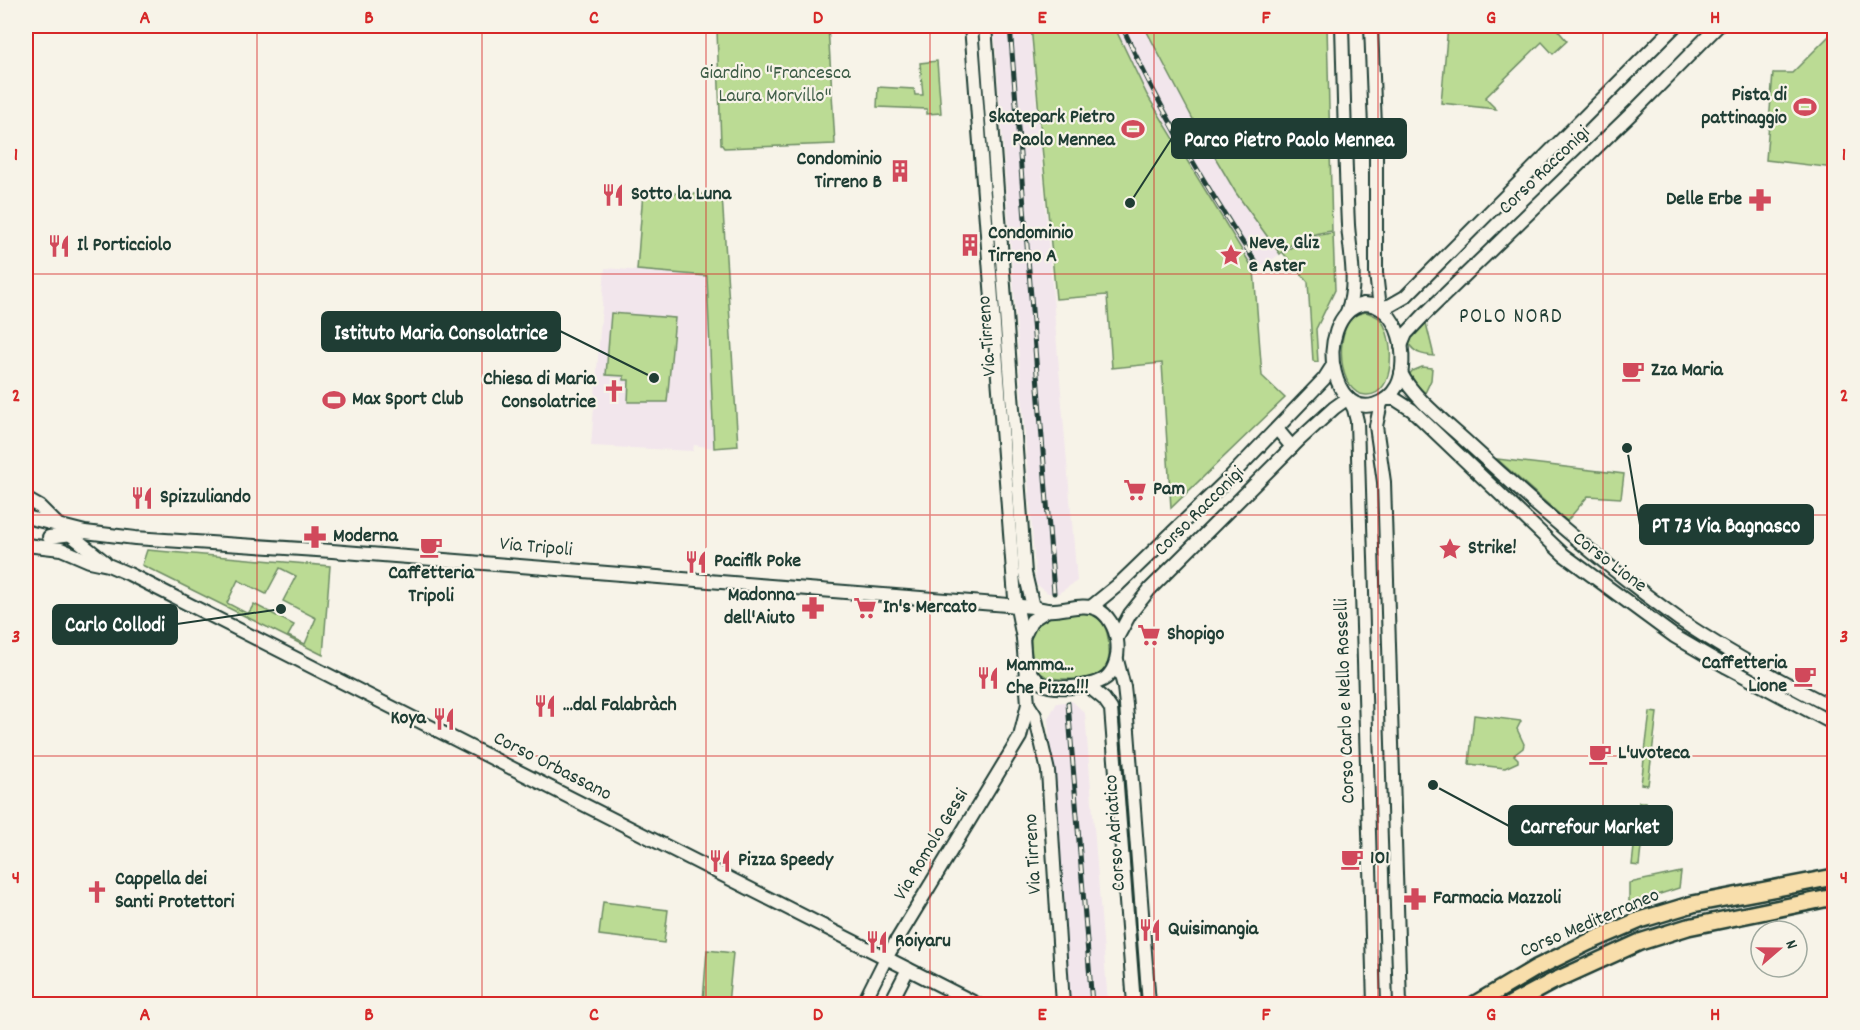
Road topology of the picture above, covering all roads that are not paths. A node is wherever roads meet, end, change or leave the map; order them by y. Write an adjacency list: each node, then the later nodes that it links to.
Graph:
1 (971, 26): 26 (street, Via Tirreno)
2 (984, 26): 27 (street, Via Tirreno)
3 (1342, 26): 8 (street)
4 (1371, 26): 7 (street)
5 (1675, 26): 7 (street, Corso Racconigi)
6 (1718, 26): 9 (street, Corso Racconigi)
7 (1380, 308): 8 (street); 9 (street)
8 (1347, 312): 10 (street)
9 (1401, 346): 11 (street)
10 (1333, 365): 12 (street); 14 (street, Corso Racconigi)
11 (1401, 373): 13 (street); 37 (street, Corso Lione)
12 (1348, 398): 13 (street); 15 (street, Corso Racconigi); 49 (street, Corso Carlo e Nello Rosselli)
13 (1384, 401): 38 (street, Corso Lione); 50 (street)
14 (1277, 429): 15 (street); 28 (street, Corso Racconigi)
15 (1292, 447): 32 (street, Corso Racconigi)
16 (26, 499): 18 (street)
17 (26, 517): 18 (street)
18 (57, 524): 19 (street); 20 (street); 21 (street)
19 (85, 532): 20 (street); 25 (street, Via Tripoli)
20 (69, 535): 21 (street); 24 (street)
21 (49, 537): 23 (street)
22 (26, 545): 23 (street)
23 (39, 546): 24 (street)
24 (108, 565): 41 (street, Corso Orbassano)
25 (983, 603): 26 (street, Via Tripoli); 30 (street, Via Tripoli)
26 (1016, 606): 27 (street, Via Tripoli); 30 (street, Via Tirreno)
27 (1034, 607): 29 (street, Via Tripoli)
28 (1090, 607): 29 (street); 32 (street)
29 (1048, 610): 31 (street)
30 (1019, 625): 31 (street, Via Tirreno)
31 (1023, 638): 34 (street)
32 (1117, 638): 33 (street)
33 (1117, 660): 35 (street); 48 (street, Corso Adriatico)
34 (1025, 661): 35 (street); 36 (street)
35 (1087, 685): 47 (street, Corso Adriatico)
36 (1028, 704): 41 (street, Via Romolo Gessi); 46 (street, Via Tirreno)
37 (1834, 708)
38 (1834, 724)
39 (1834, 877): 51 (main road, Corso Mediterraneo)
40 (1834, 897): 52 (main road, Corso Mediterraneo)
41 (886, 958): 42 (street, Corso Orbassano); 43 (street, Via Romolo Gessi)
42 (908, 969): 44 (street); 45 (street, Corso Orbassano)
43 (863, 1005)
44 (890, 1005)
45 (977, 1005)
46 (1063, 1005)
47 (1134, 1005)
48 (1149, 1005)
49 (1374, 1005)
50 (1400, 1005)
51 (1474, 1005)
52 (1510, 1005)

